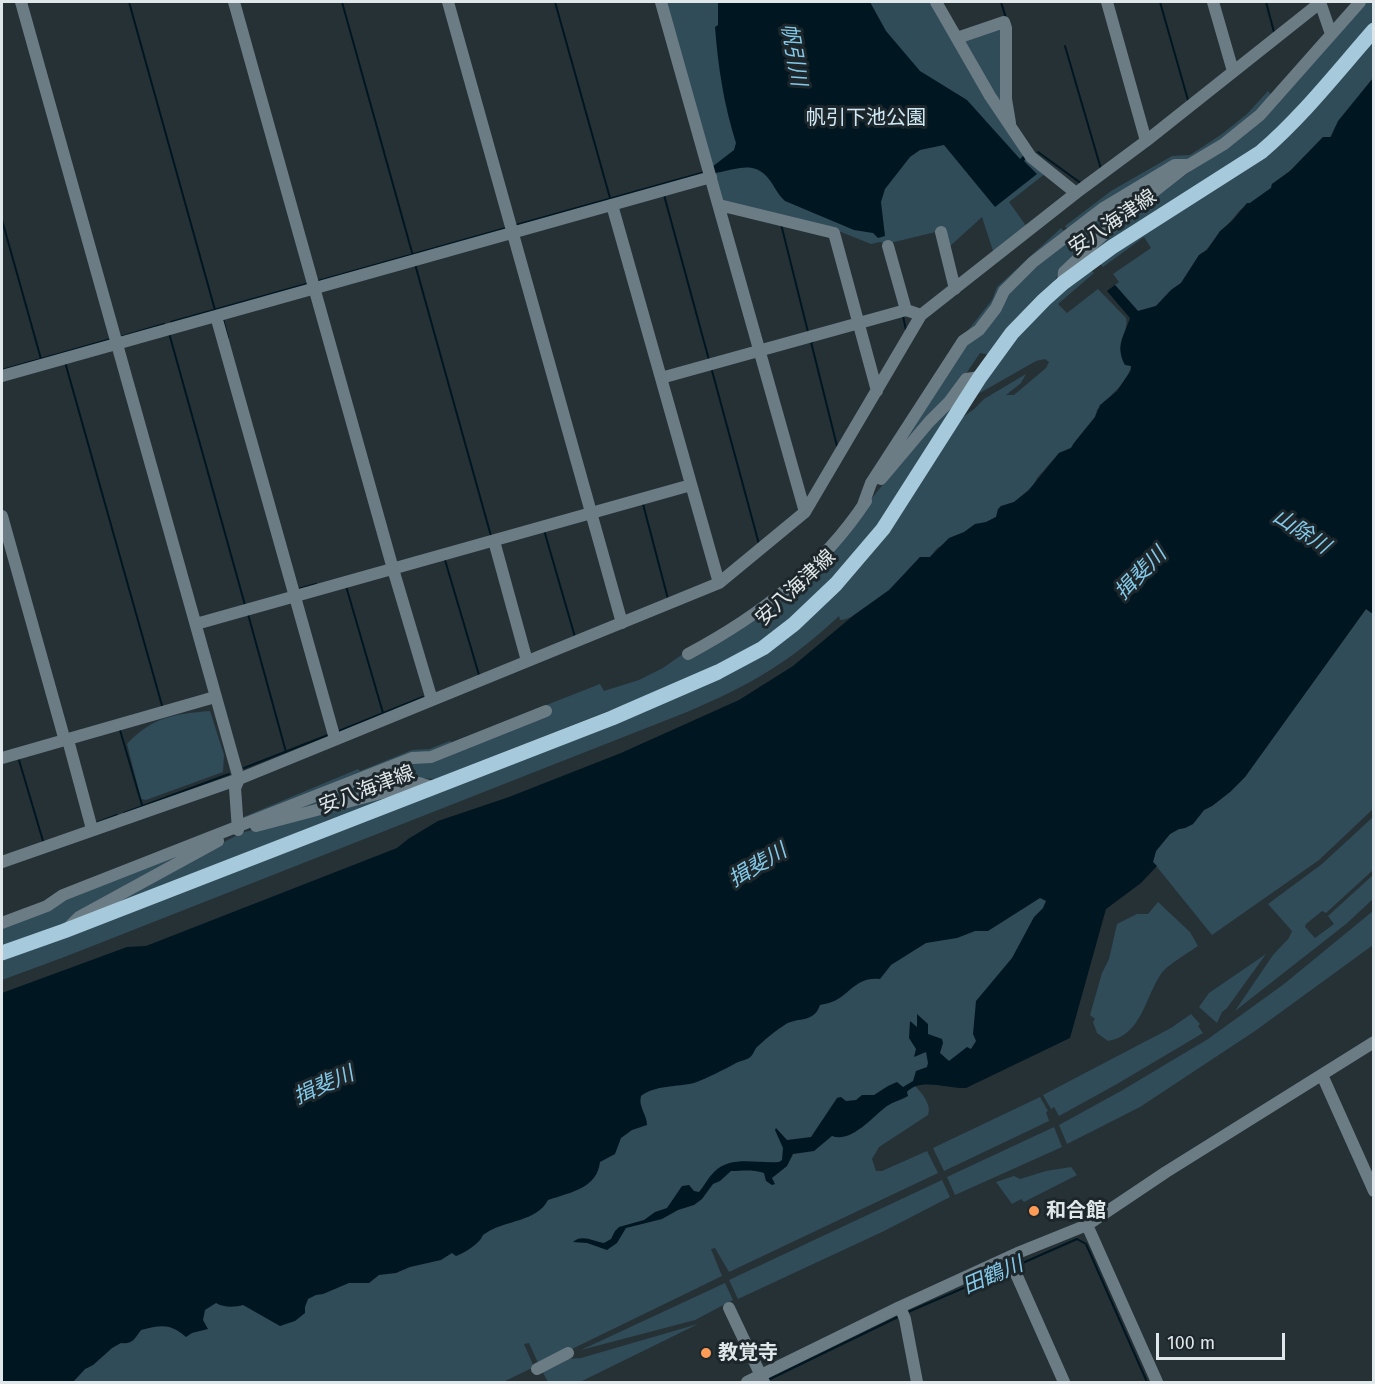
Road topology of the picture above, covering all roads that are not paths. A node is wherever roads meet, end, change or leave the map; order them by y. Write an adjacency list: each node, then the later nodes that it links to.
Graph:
1 (21, 2): 31 (street)
2 (234, 2): 25 (street)
3 (448, 2): 21 (street)
4 (661, 2): 17 (street)
5 (936, 2): 12 (street)
6 (1107, 2): 15 (street)
7 (1213, 2): 13 (street)
8 (1320, 2): 11 (street); 13 (street)
9 (1360, 2): 11 (street)
10 (1374, 30): 24 (main road, 安八海津線)
11 (1331, 34): 16 (street)
12 (957, 38): 14 (street); 14 (street)
13 (1233, 71): 15 (street)
14 (1012, 129): 18 (street)
15 (1146, 141): 18 (street)
16 (1188, 165): 24 (street); 38 (street)
17 (710, 173): 19 (street); 20 (street)
18 (1076, 193): 26 (street)
19 (612, 205): 21 (street); 35 (street)
20 (718, 205): 30 (street); 32 (street)
21 (513, 232): 25 (street); 40 (street)
22 (941, 232): 26 (street)
23 (888, 246): 27 (street)
24 (1063, 283): 34 (main road, 安八海津線)
25 (315, 288): 29 (street); 43 (street)
26 (955, 289): 28 (street)
27 (906, 310): 28 (street); 30 (street)
28 (921, 315): 36 (street)
29 (216, 316): 31 (street); 45 (street)
30 (860, 322): 32 (street); 36 (street)
31 (117, 344): 33 (street); 47 (street)
32 (759, 350): 35 (street); 39 (street)
33 (2, 376)
34 (980, 377): 38 (street); 57 (main road, 安八海津線)
35 (661, 378): 37 (street)
36 (877, 391): 39 (street)
37 (691, 485): 40 (street); 44 (street)
38 (863, 505): 48 (street)
39 (805, 512): 44 (street)
40 (592, 513): 42 (street); 46 (street)
41 (2, 516): 54 (street)
42 (494, 541): 43 (street); 49 (street)
43 (393, 568): 45 (street); 51 (street)
44 (719, 584): 46 (street)
45 (295, 596): 47 (street); 53 (street)
46 (622, 623): 49 (street)
47 (196, 624): 50 (street)
48 (688, 654)
49 (527, 661): 51 (street)
50 (216, 697): 54 (street); 56 (street)
51 (432, 700): 53 (street)
52 (546, 711): 58 (street)
53 (335, 739): 56 (street)
54 (67, 740): 55 (street); 59 (street)
55 (2, 758)
56 (239, 778): 58 (street); 59 (street)
57 (432, 787): 58 (street); 62 (main road, 安八海津線)
58 (238, 828): 61 (street); 62 (street)
59 (92, 829): 60 (street)
60 (2, 862)
61 (2, 923)
62 (64, 931): 63 (main road, 安八海津線)
63 (2, 953)
64 (1374, 1042): 65 (street)
65 (1322, 1075): 66 (street); 67 (street)
66 (1374, 1191)
67 (1087, 1225): 68 (street); 77 (street)
68 (1011, 1263): 70 (street); 76 (street)
69 (729, 1308): 73 (street)
70 (902, 1312): 73 (street); 75 (street)
71 (568, 1353): 72 (street)
72 (537, 1369)
73 (762, 1379): 74 (street)
74 (747, 1383)
75 (917, 1383)
76 (1064, 1383)
77 (1157, 1383)

